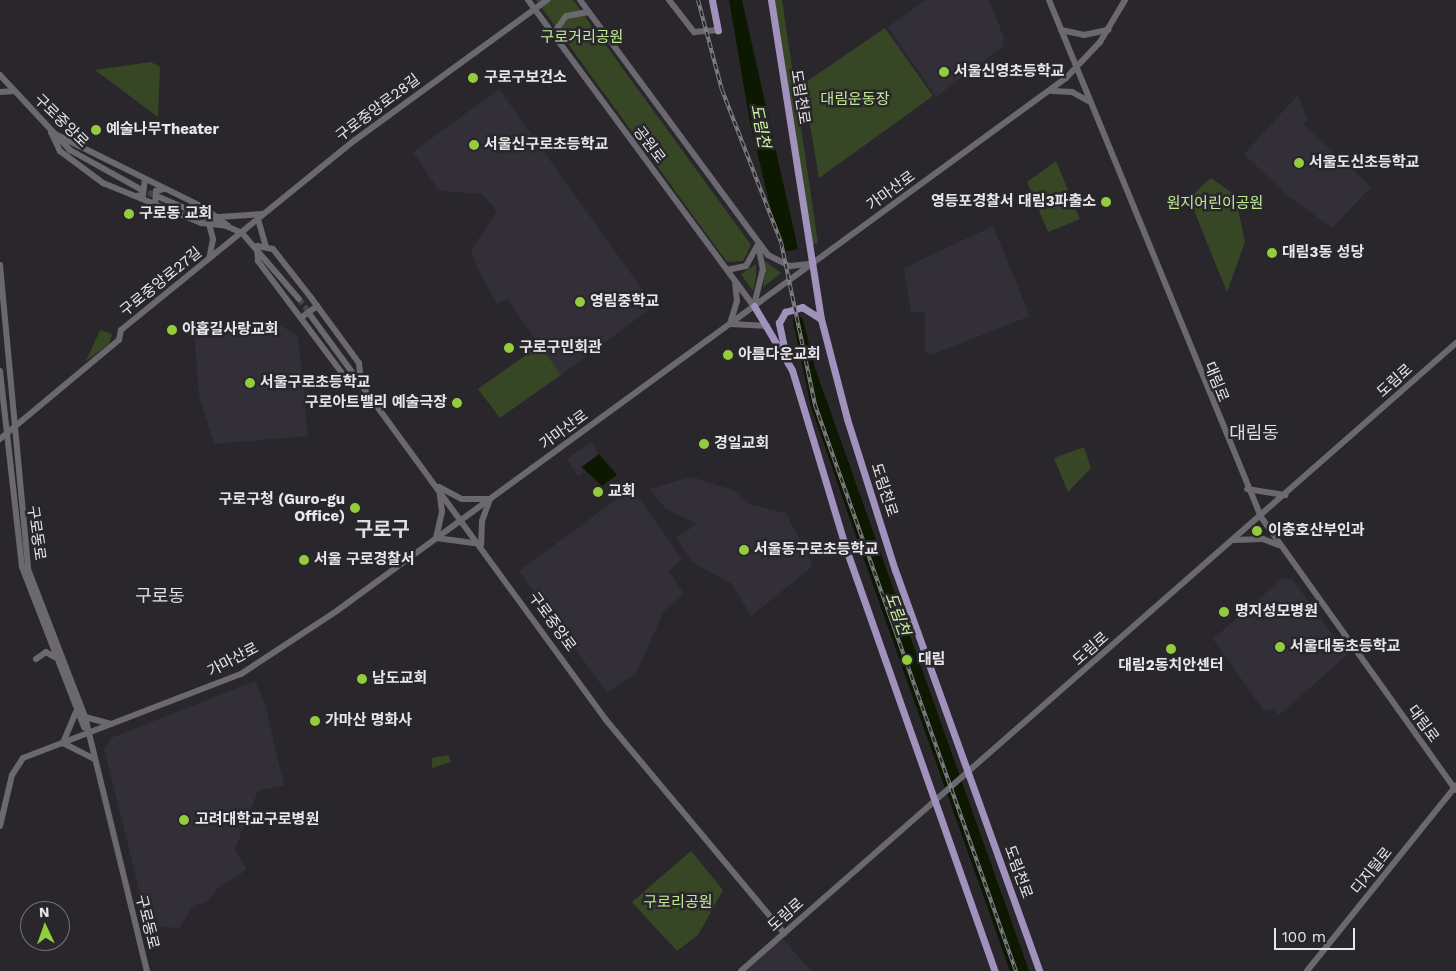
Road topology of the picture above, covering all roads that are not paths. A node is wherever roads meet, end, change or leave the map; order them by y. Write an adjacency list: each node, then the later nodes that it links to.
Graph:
1 (528, 0): 9 (street, 공원로)
2 (546, 0): 9 (street, 구로중앙로28길)
3 (669, 0): 11 (street)
4 (712, 0): 11 (main road)
5 (771, 0): 38 (main road, 도림천로)
6 (1049, 0): 12 (street, 대림로)
7 (1125, 0): 13 (street, 가마산로)
8 (582, 1): 10 (street, 공원로)
9 (534, 9): 14 (street, 공원로); 28 (street, 구로중앙로28길)
10 (589, 12): 14 (street); 34 (street, 공원로)
11 (718, 30)
12 (1061, 30): 13 (street); 15 (street, 대림로)
13 (1108, 30): 15 (street, 가마산로)
14 (553, 34): 40 (street, 공원로)
15 (1076, 66): 19 (street, 가마산로); 20 (street, 대림로)
16 (0, 75): 17 (street, 구로중앙로)
17 (14, 91): 18 (street); 21 (street, 구로중앙로)
18 (0, 92)
19 (1048, 92): 20 (street); 38 (street, 가마산로)
20 (1091, 104): 62 (street, 대림로)
21 (51, 132): 22 (street); 24 (street, 구로중앙로); 25 (street)
22 (145, 179): 23 (street); 25 (street)
23 (164, 188): 27 (street); 29 (street)
24 (140, 189)
25 (134, 196): 27 (street)
26 (159, 196): 32 (street)
27 (155, 206): 31 (street)
28 (266, 212): 29 (street); 30 (street, 구로중앙로28길)
29 (216, 216): 32 (street)
30 (258, 219): 33 (street, 구로중앙로28길); 36 (street)
31 (209, 224): 32 (street); 37 (street)
32 (228, 226): 33 (street)
33 (242, 233): 35 (street); 37 (street, 구로중앙로27길)
34 (758, 242): 38 (street, 공원로); 40 (street); 46 (street)
35 (258, 246): 36 (street); 44 (street); 47 (street)
36 (266, 247): 43 (street)
37 (209, 260): 57 (street, 구로중앙로27길)
38 (813, 263): 46 (street, 가마산로); 50 (main road, 도림천로)
39 (0, 265): 42 (street, 구로동로)
40 (726, 270): 41 (street, 공원로)
41 (735, 281): 46 (street, 공원로); 51 (street)
42 (1, 294): 57 (street, 구로동로)
43 (309, 296): 45 (street); 47 (street)
44 (299, 299)
45 (317, 306): 49 (street); 56 (street)
46 (754, 306): 51 (street, 가마산로); 52 (main road)
47 (294, 308): 49 (street)
48 (311, 316): 56 (street, 구로중앙로)
49 (302, 317): 56 (street)
50 (821, 319): 54 (main road); 79 (main road, 도림천로)
51 (730, 324): 52 (street); 64 (street, 가마산로)
52 (768, 326): 54 (main road)
53 (1456, 343): 63 (street, 도림로)
54 (786, 354): 81 (main road)
55 (0, 371): 57 (street, 구로동로)
56 (361, 382): 61 (street, 구로중앙로)
57 (10, 431): 58 (street, 구로중앙로27길); 60 (street, 구로동로); 74 (street, 구로동로)
58 (0, 439)
59 (0, 450): 60 (street)
60 (8, 455): 71 (street, 구로동로)
61 (439, 488): 64 (street); 66 (street, 구로중앙로); 67 (street)
62 (1247, 489): 63 (street); 65 (street, 대림로)
63 (1286, 495): 65 (street, 도림로)
64 (490, 499): 66 (street, 가마산로); 69 (street)
65 (1261, 517): 68 (street, 도림로); 70 (street, 대림로)
66 (462, 519): 67 (street, 가마산로); 69 (street, 구로중앙로)
67 (436, 538): 69 (street); 75 (street, 가마산로)
68 (1234, 541): 70 (street); 79 (street, 도림로)
69 (480, 544): 83 (street, 구로중앙로)
70 (1279, 546): 80 (street, 대림로)
71 (54, 657): 72 (street); 73 (street, 구로동로)
72 (36, 659)
73 (76, 711): 76 (street, 구로동로); 77 (street)
74 (85, 717): 75 (street); 76 (street, 구로동로)
75 (112, 724): 76 (street, 가마산로)
76 (87, 734): 77 (street, 가마산로); 78 (street, 구로동로)
77 (60, 744): 78 (street); 82 (street, 가마산로)
78 (94, 759): 84 (street, 구로동로)
79 (965, 775): 81 (street, 도림로); 87 (main road, 도림천로)
80 (1455, 788): 88 (street, 디지털로)
81 (936, 800): 83 (street, 도림로); 86 (main road)
82 (0, 826)
83 (784, 932): 85 (street, 도림로)
84 (147, 971)
85 (741, 971)
86 (995, 971)
87 (1039, 971)
88 (1307, 971)

